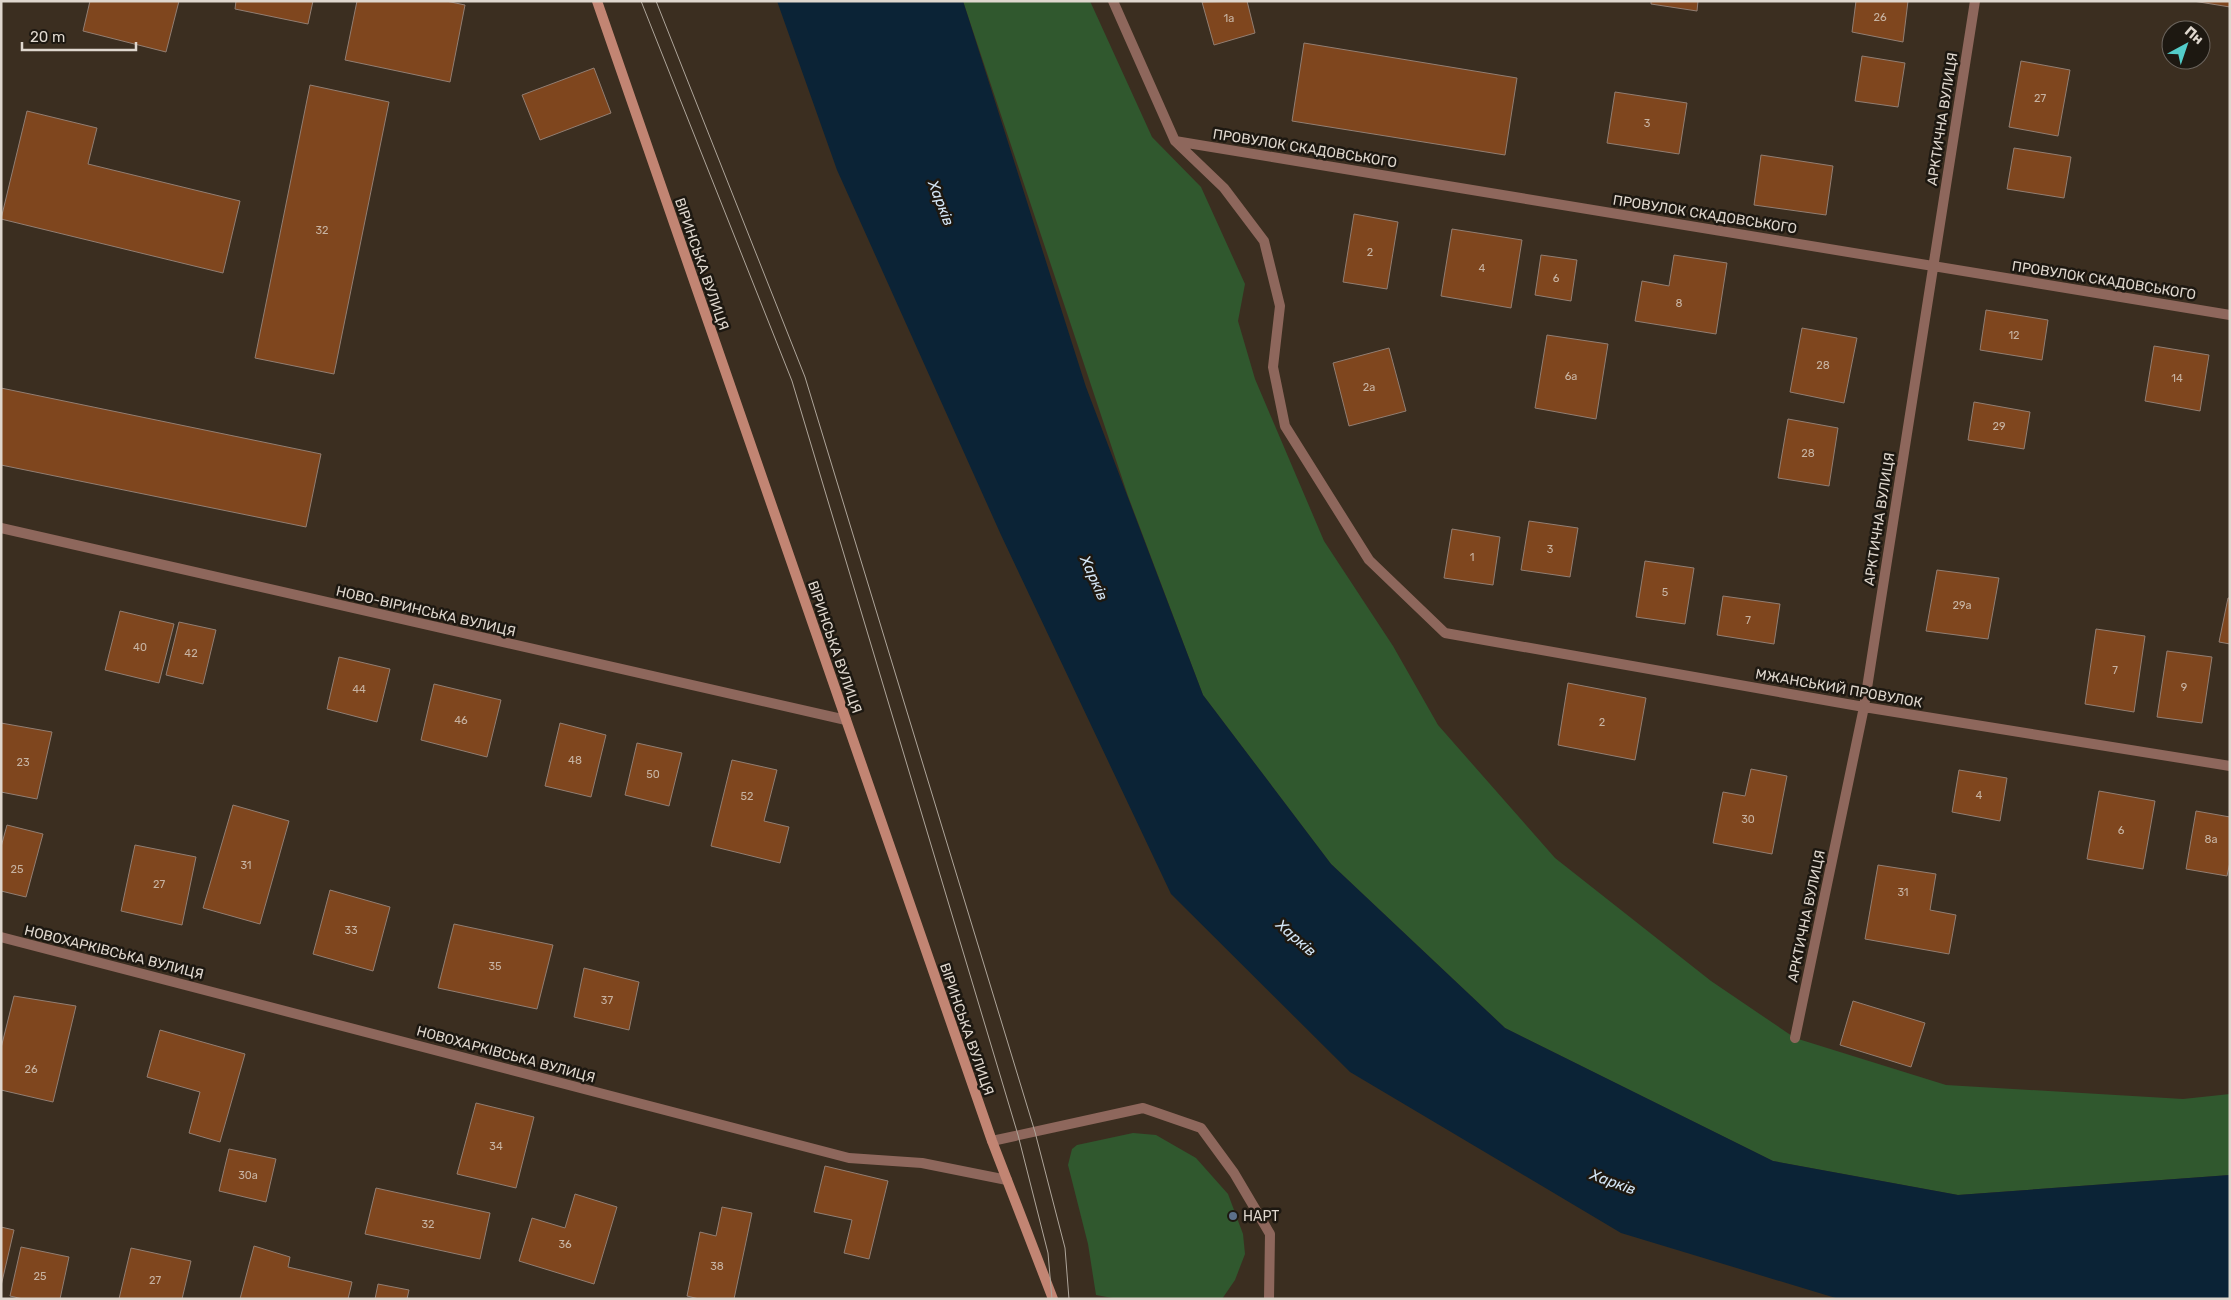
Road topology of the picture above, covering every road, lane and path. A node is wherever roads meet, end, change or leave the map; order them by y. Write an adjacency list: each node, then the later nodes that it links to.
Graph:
1 (597, 1): 9 (main road, ВІРИНСЬКА ВУЛИЦЯ)
2 (1113, 1): 4 (street)
3 (1975, 1): 5 (street, АРКТИЧНА ВУЛИЦЯ)
4 (1175, 141): 5 (street, ПРОВУЛОК СКАДОВСЬКОГО); 8 (street, МЖАНСЬКИЙ ПРОВУЛОК)
5 (1932, 266): 6 (street, ПРОВУЛОК СКАДОВСЬКОГО); 8 (street, АРКТИЧНА ВУЛИЦЯ)
6 (2230, 315)
7 (1, 528): 9 (street, НОВО-ВІРИНСЬКА ВУЛИЦЯ)
8 (1864, 707): 10 (street, МЖАНСЬКИЙ ПРОВУЛОК); 12 (street, АРКТИЧНА ВУЛИЦЯ)
9 (846, 720): 13 (main road, ВІРИНСЬКА ВУЛИЦЯ)
10 (2230, 766)
11 (1, 937): 14 (street, НОВОХАРКІВСЬКА ВУЛИЦЯ)
12 (1795, 1038)
13 (992, 1141): 14 (main road, ВІРИНСЬКА ВУЛИЦЯ); 16 (street)
14 (1007, 1180): 15 (main road, ВІРИНСЬКА ВУЛИЦЯ)
15 (1052, 1299)
16 (1269, 1299)

